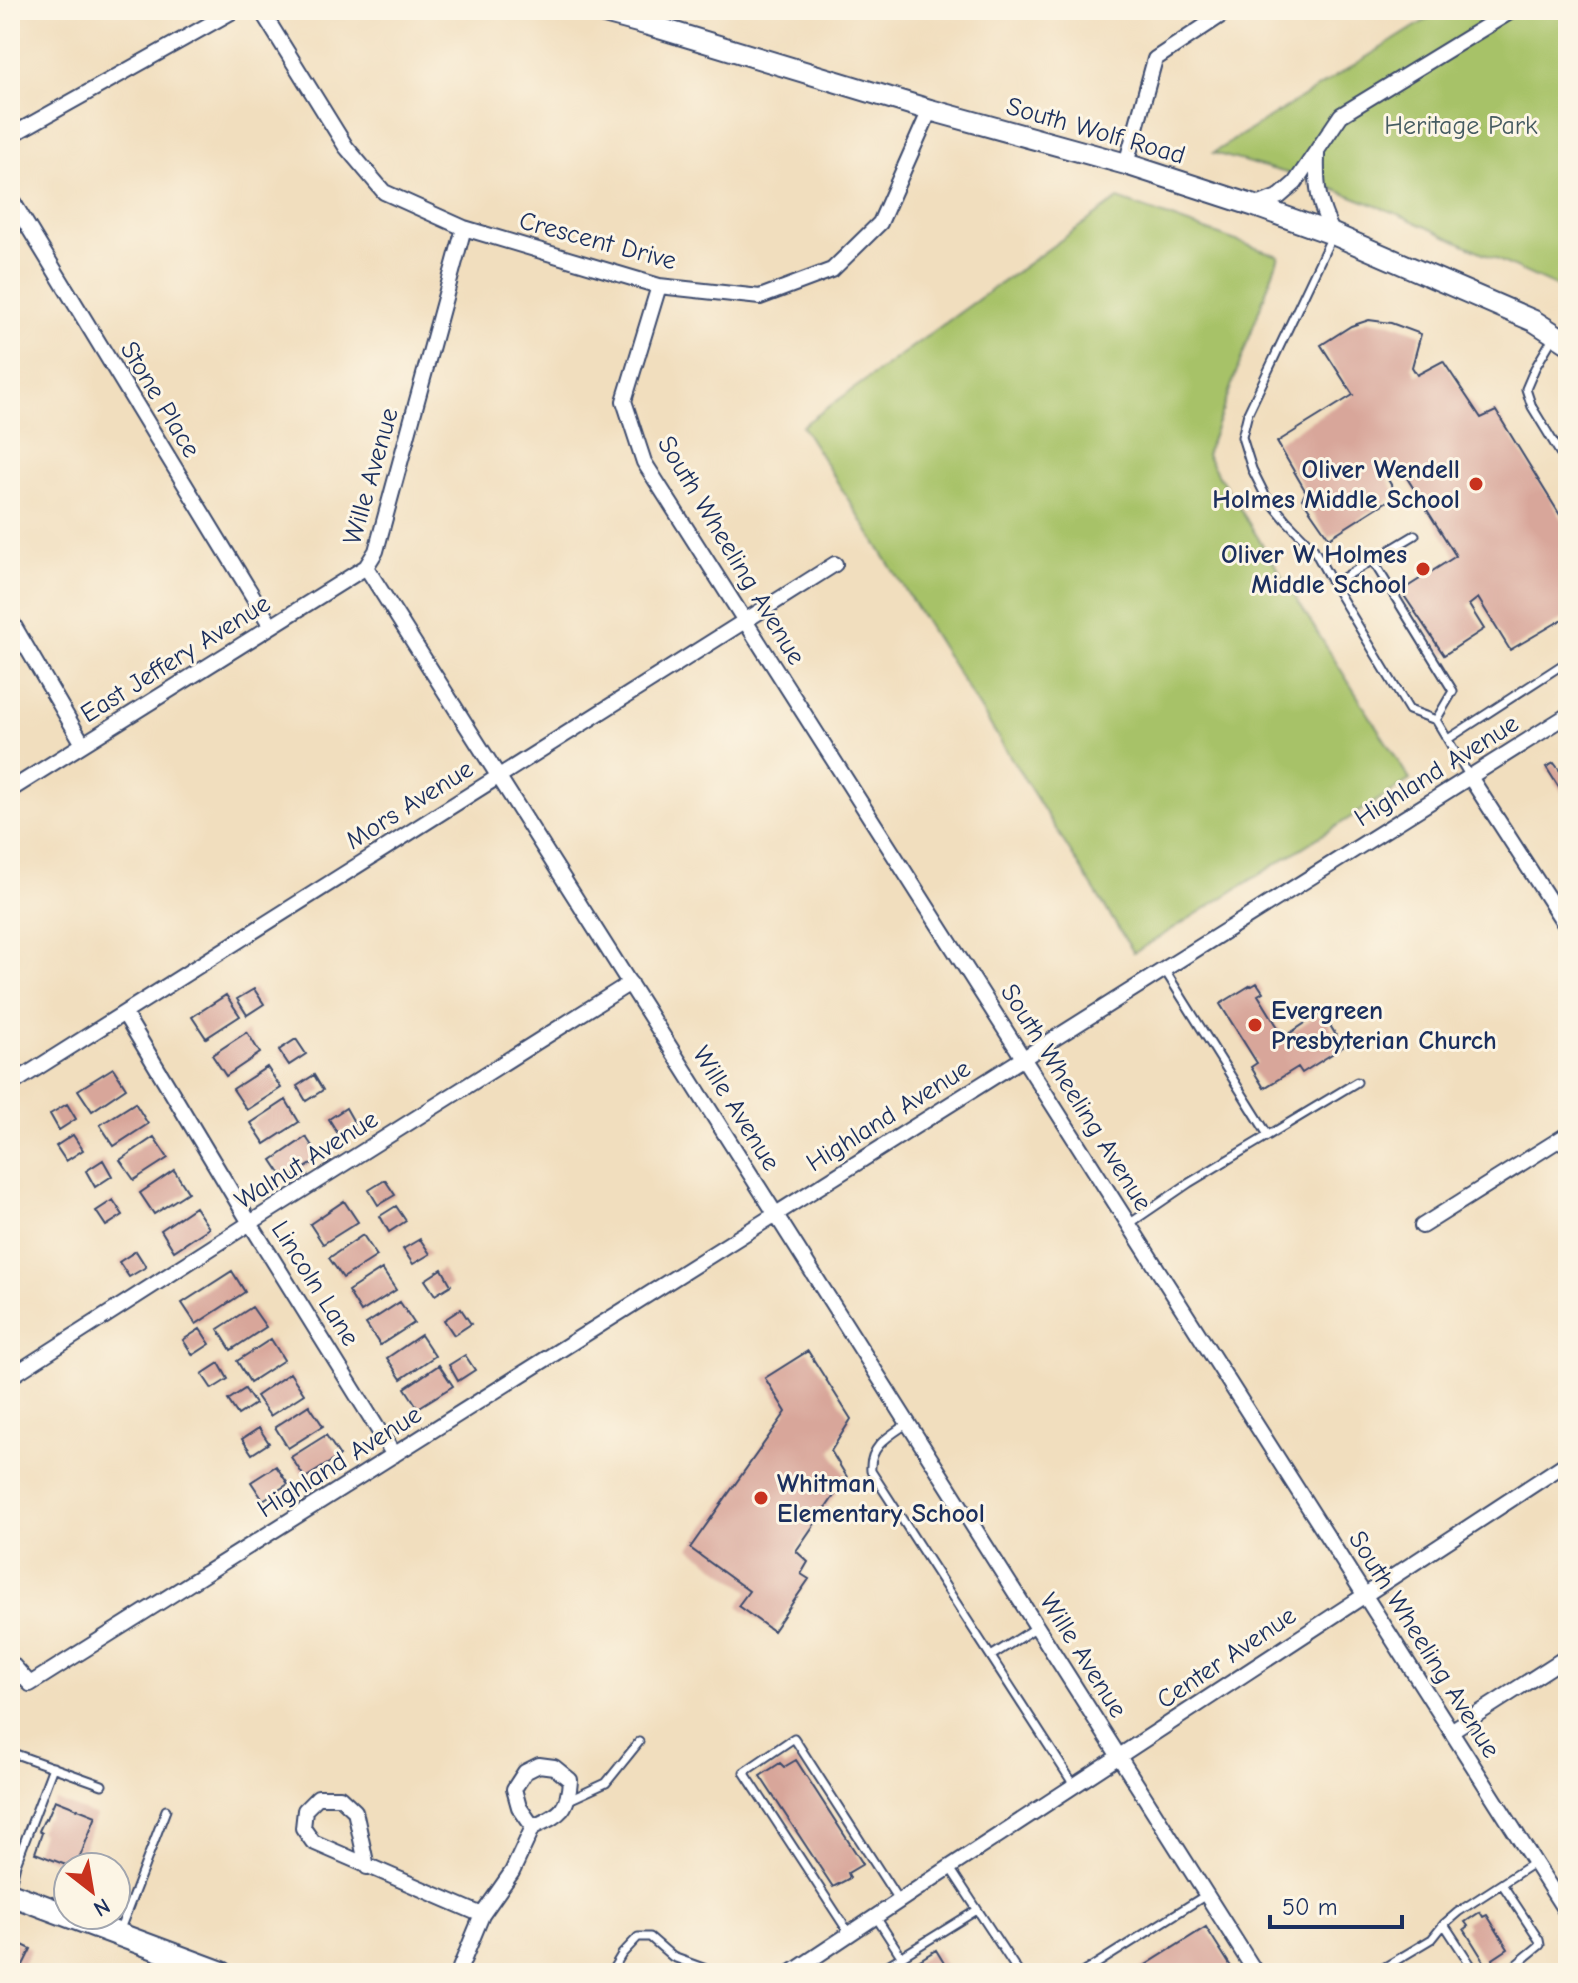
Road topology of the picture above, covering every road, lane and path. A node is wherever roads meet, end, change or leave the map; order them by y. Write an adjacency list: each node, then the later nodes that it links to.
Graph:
1 (235, 10): 8 (street)
2 (261, 10): 13 (street, Crescent Drive)
3 (593, 10): 6 (main road, South Wolf Road)
4 (1229, 10): 10 (street)
5 (1510, 12): 9 (street)
6 (650, 17): 7 (main road, South Wolf Road)
7 (930, 110): 10 (main road, South Wolf Road); 15 (street, Crescent Drive)
8 (10, 136)
9 (1317, 152): 12 (street); 14 (street)
10 (1126, 164): 12 (main road, South Wolf Road)
11 (10, 197): 25 (street, Stone Place)
12 (1255, 206): 14 (main road, South Wolf Road)
13 (464, 228): 15 (street, Crescent Drive); 21 (street, Wille Avenue)
14 (1333, 234): 16 (main road, South Wolf Road); 22 (lane)
15 (659, 286): 24 (street, South Wheeling Avenue)
16 (1561, 338): 17 (lane)
17 (1568, 466)
18 (1415, 535): 19 (lane)
19 (1373, 561): 22 (lane); 28 (lane)
20 (835, 564): 24 (street, Mors Avenue)
21 (366, 567): 25 (street, East Jeffery Avenue); 31 (street, Wille Avenue)
22 (1333, 584): 28 (lane)
23 (10, 619): 30 (street)
24 (745, 620): 31 (street, Mors Avenue); 38 (street, South Wheeling Avenue)
25 (271, 626): 30 (street, East Jeffery Avenue)
26 (1568, 661): 29 (lane)
27 (1568, 715): 32 (street, Highland Avenue)
28 (1436, 720): 29 (lane)
29 (1448, 739): 32 (lane)
30 (83, 744): 33 (street, East Jeffery Avenue)
31 (498, 776): 36 (street, Wille Avenue); 37 (street, Mors Avenue)
32 (1470, 777): 34 (street); 35 (street, Highland Avenue)
33 (10, 790)
34 (1568, 929)
35 (1164, 969): 38 (street, Highland Avenue); 42 (lane)
36 (630, 983): 43 (street, Wille Avenue); 44 (street, Walnut Avenue)
37 (124, 1013): 40 (street, Mors Avenue); 44 (street, Lincoln Lane)
38 (1023, 1058): 43 (street, Highland Avenue); 45 (street, South Wheeling Avenue)
39 (1357, 1082): 42 (lane)
40 (10, 1085)
41 (1568, 1134): 46 (street)
42 (1268, 1135): 45 (lane)
43 (776, 1214): 48 (street, Wille Avenue); 49 (street, Highland Avenue)
44 (250, 1223): 47 (street, Walnut Avenue); 49 (street, Lincoln Lane)
45 (1129, 1224): 51 (street, South Wheeling Avenue)
46 (1422, 1226)
47 (10, 1377)
48 (908, 1423): 52 (street, Wille Avenue); 53 (lane)
49 (394, 1455): 55 (street, Highland Avenue)
50 (1568, 1462): 51 (street, Center Avenue)
51 (1364, 1594): 56 (street, South Wheeling Avenue); 59 (street, Center Avenue)
52 (1037, 1627): 53 (lane); 59 (street, Wille Avenue)
53 (991, 1656): 62 (lane)
54 (1568, 1656): 56 (street)
55 (10, 1662)
56 (1451, 1731): 66 (street, South Wheeling Avenue)
57 (639, 1742): 63 (lane)
58 (10, 1752): 60 (lane)
59 (1119, 1757): 62 (street, Center Avenue); 71 (street, Wille Avenue)
60 (53, 1767): 61 (lane); 70 (lane)
61 (102, 1785)
62 (1074, 1785): 68 (street, Center Avenue)
63 (569, 1800): 65 (street); 65 (street)
64 (166, 1810): 79 (lane)
65 (533, 1827): 74 (street)
66 (1535, 1862): 69 (lane); 75 (street, South Wheeling Avenue)
67 (367, 1867): 67 (street); 74 (street)
68 (950, 1867): 72 (street, Center Avenue); 73 (lane)
69 (1502, 1884): 77 (lane); 95 (lane)
70 (10, 1892): 79 (main road)
71 (1207, 1895): 91 (lane); 92 (street, Wille Avenue)
72 (899, 1901): 76 (street, Center Avenue); 78 (lane)
73 (977, 1910): 80 (lane); 90 (lane)
74 (482, 1915): 84 (street)
75 (1568, 1915)
76 (876, 1916): 78 (street, Center Avenue); 80 (lane)
77 (1444, 1924): 93 (lane); 94 (lane)
78 (850, 1934): 88 (street, Center Avenue)
79 (118, 1935): 81 (main road)
80 (901, 1956): 89 (lane)
81 (168, 1964): 83 (main road)
82 (698, 1967): 85 (lane); 86 (lane); 87 (lane)
83 (222, 1973)
84 (458, 1973)
85 (618, 1973)
86 (690, 1973)
87 (717, 1973)
88 (791, 1973)
89 (875, 1973)
90 (1019, 1973)
91 (1082, 1973)
92 (1256, 1973)
93 (1375, 1973)
94 (1476, 1973)
95 (1506, 1973)

